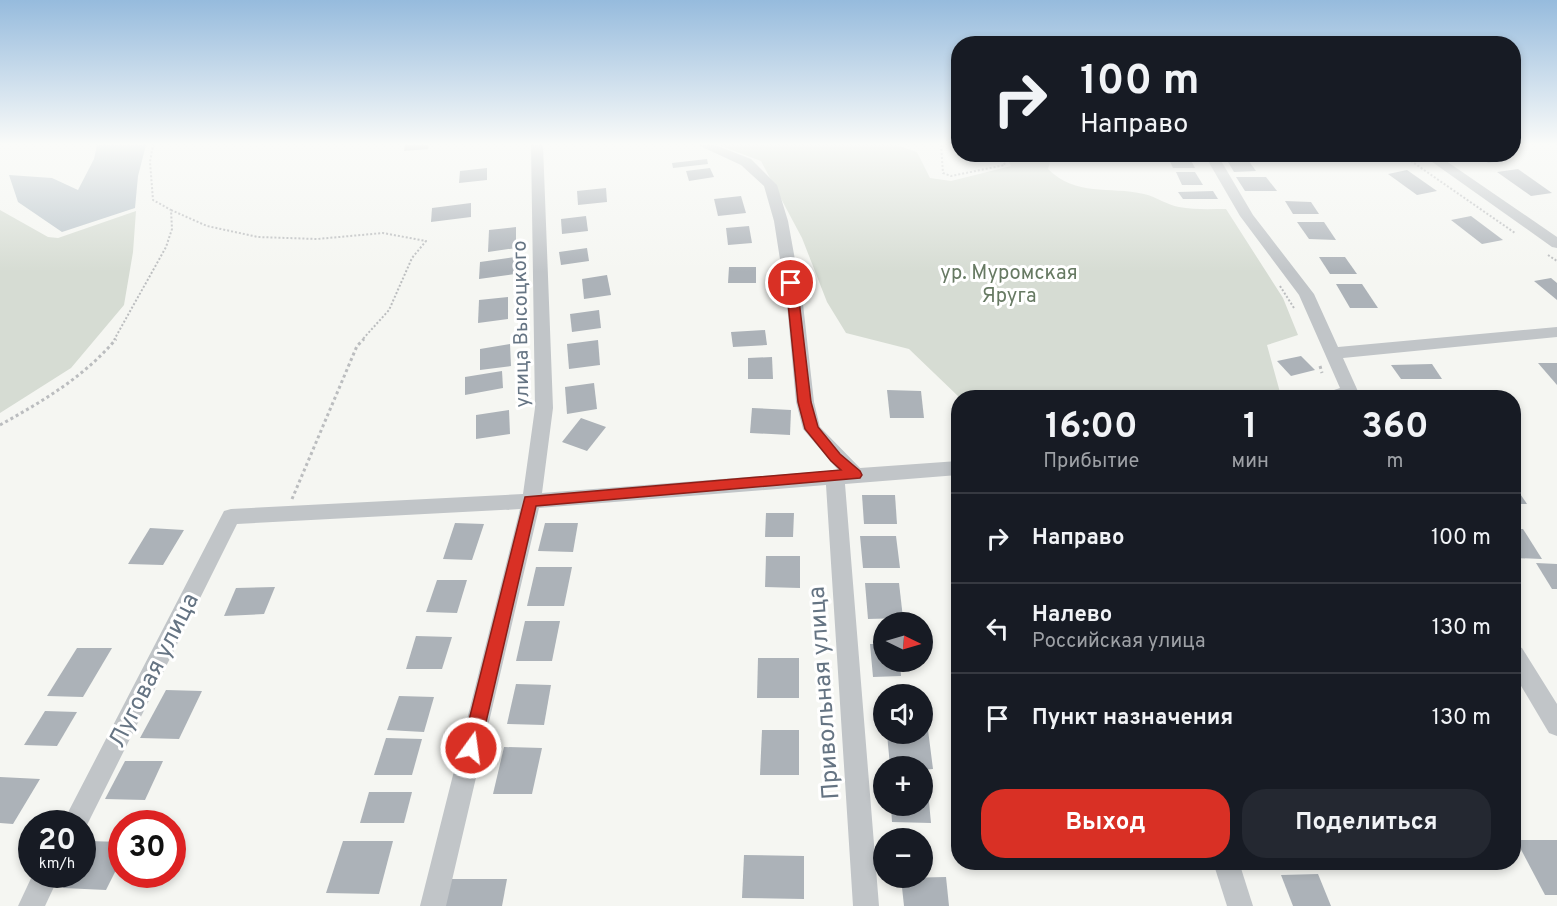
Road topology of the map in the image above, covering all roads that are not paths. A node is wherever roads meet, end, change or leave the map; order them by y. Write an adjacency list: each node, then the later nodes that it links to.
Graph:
1 (538, 187): 11 (street, улица Высоцкого)
2 (771, 187): 10 (street)
3 (1230, 187): 7 (street)
4 (1471, 187): 5 (street)
5 (1552, 249)
6 (1557, 332): 7 (street)
7 (1333, 352): 8 (street)
8 (1349, 390)
9 (951, 468): 10 (street)
10 (845, 476): 11 (street); 19 (street, Привольная улица)
11 (531, 501): 14 (street, Луговая улица); 18 (street, улица Высоцкого)
12 (1521, 667): 13 (street)
13 (1557, 725)
14 (81, 810)
15 (1229, 870): 20 (street)
16 (40, 888): 17 (street)
17 (31, 906)
18 (433, 906)
19 (866, 906)
20 (1240, 906)

